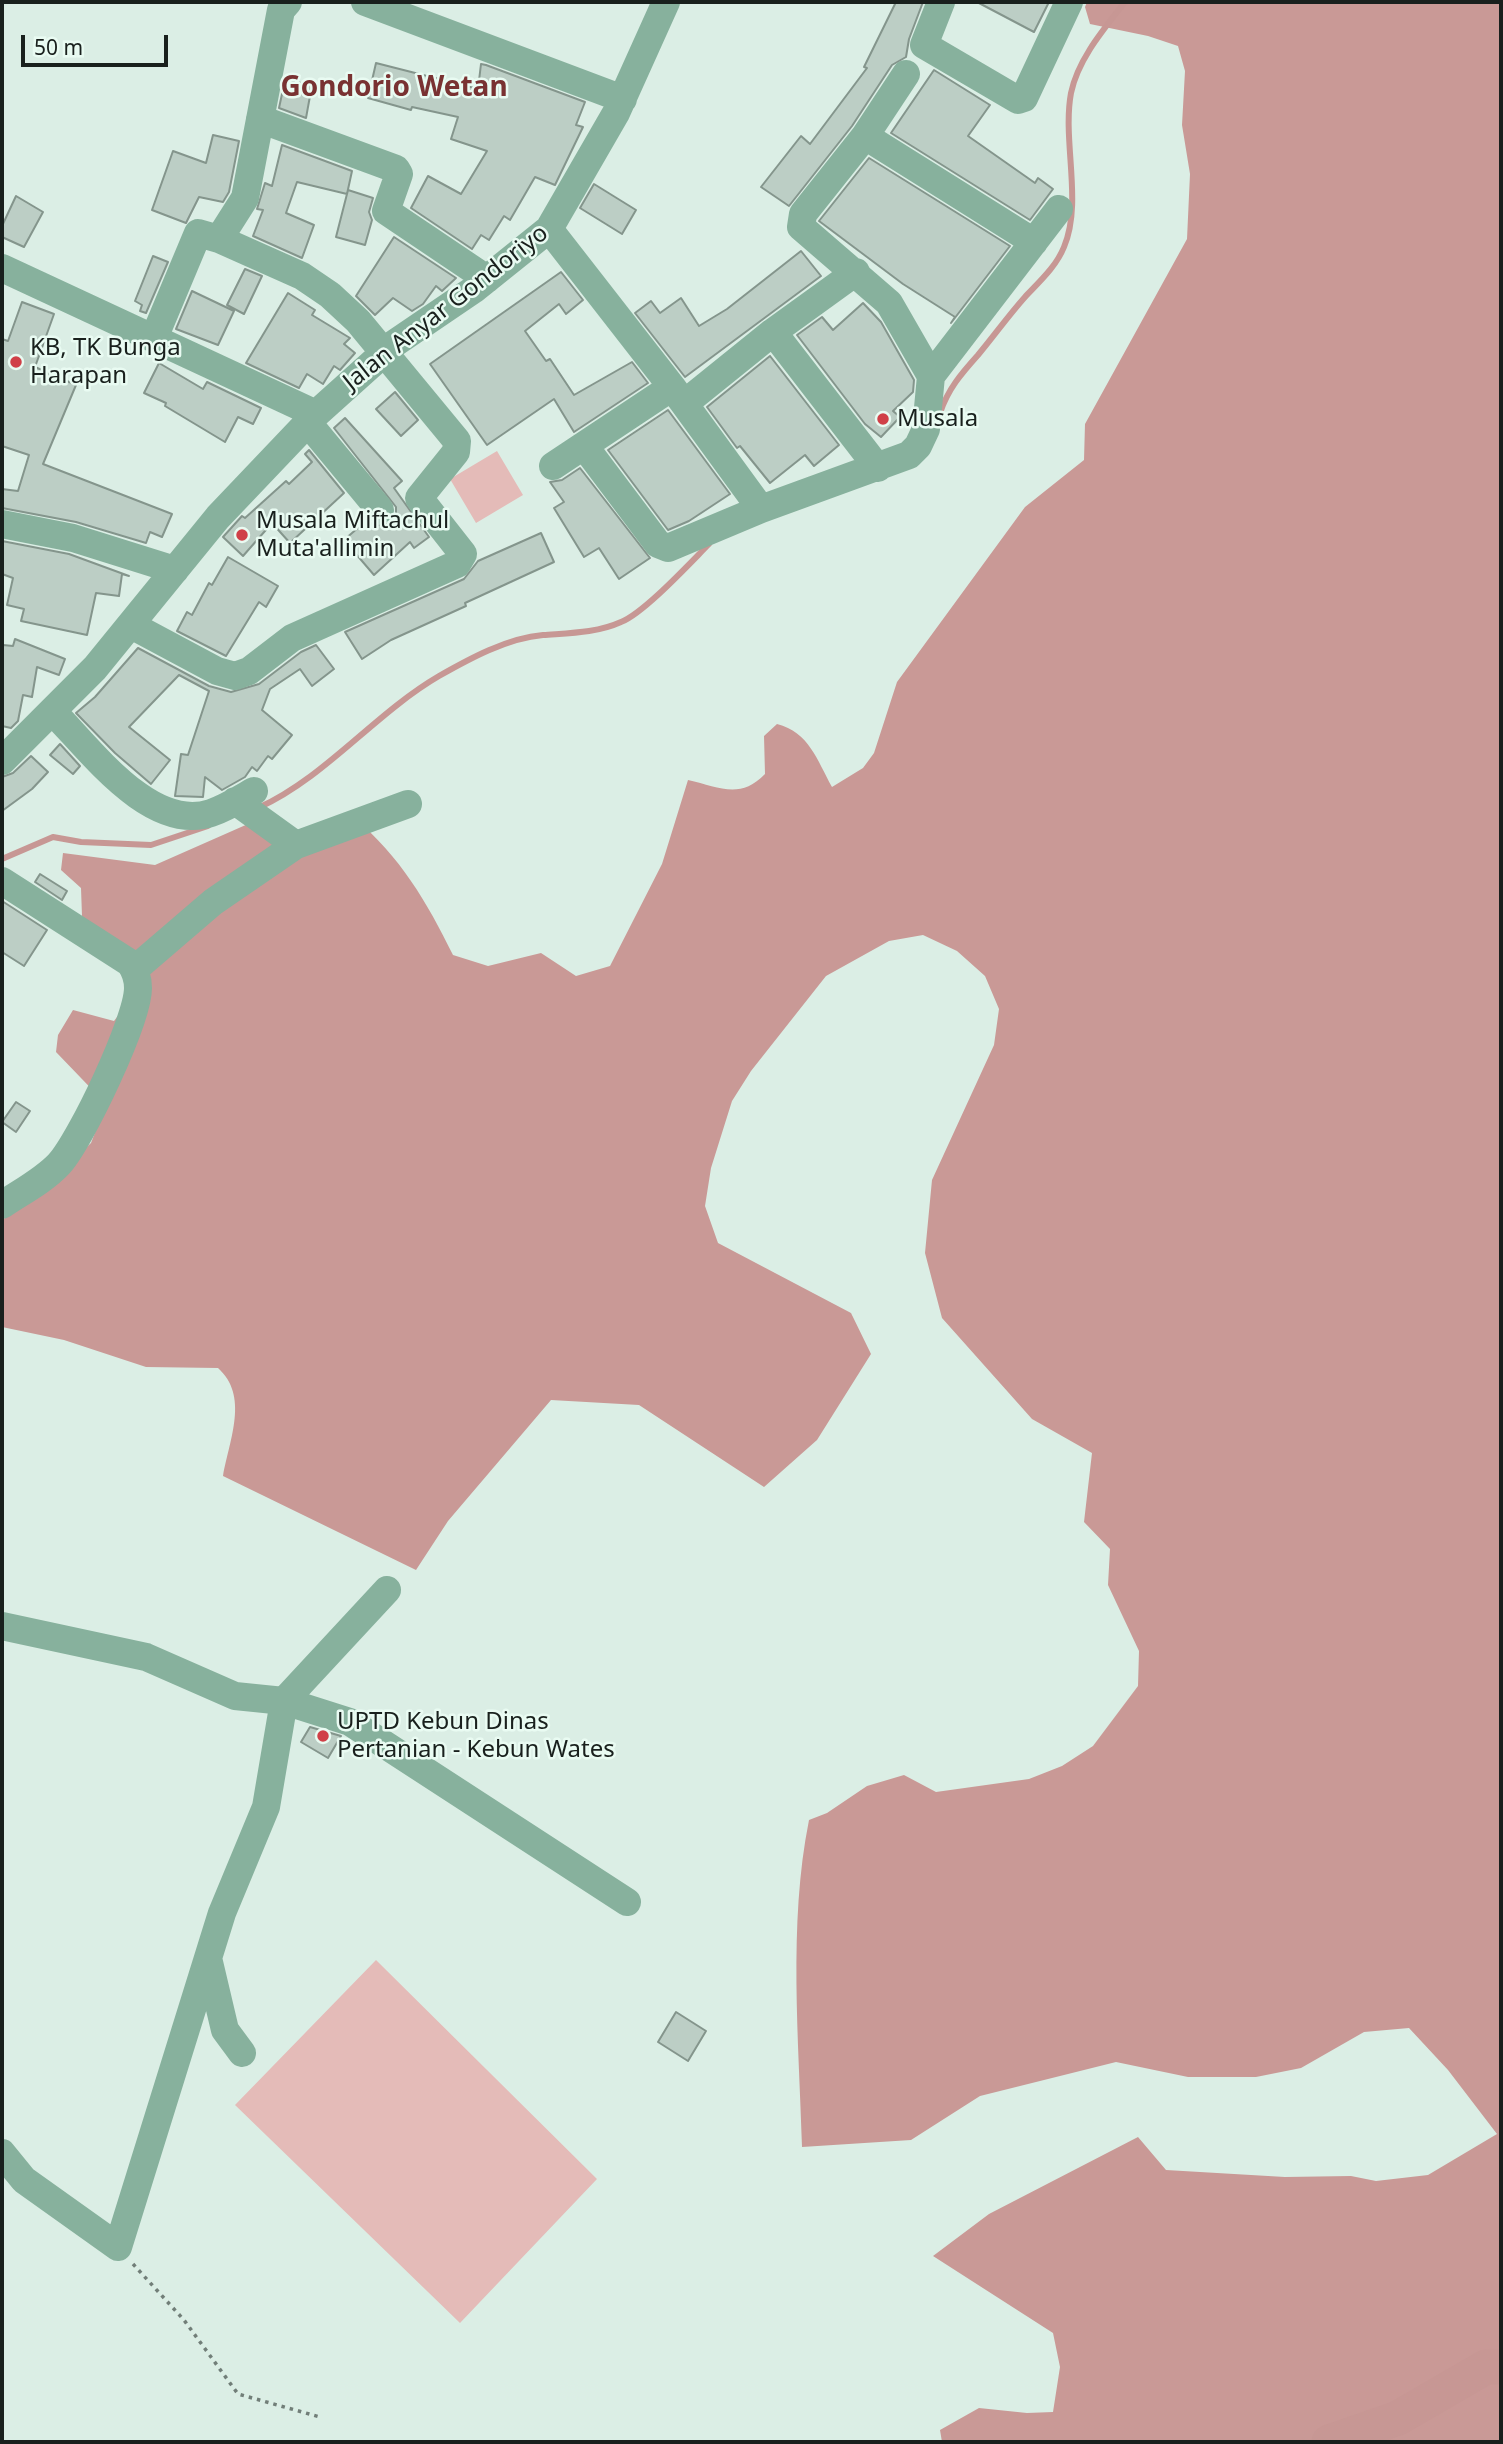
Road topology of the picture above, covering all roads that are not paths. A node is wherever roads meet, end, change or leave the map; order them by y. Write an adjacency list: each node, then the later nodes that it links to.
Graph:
1 (288, 2): 8 (street)
2 (365, 2): 7 (street)
3 (666, 2): 7 (street, Jalan Anyar Gondoriyo)
4 (941, 2): 5 (street)
5 (1069, 2)
6 (906, 75): 9 (street)
7 (623, 99): 11 (street, Jalan Anyar Gondoriyo)
8 (260, 119): 12 (street); 16 (street)
9 (865, 136): 13 (street); 15 (street)
10 (1059, 209): 13 (street)
11 (549, 229): 16 (street, Jalan Anyar Gondoriyo); 21 (street)
12 (219, 239): 18 (street); 19 (street)
13 (1034, 242): 20 (street)
14 (2, 268): 18 (street)
15 (856, 272): 17 (street); 20 (street)
16 (487, 279): 19 (street, Jalan Anyar Gondoriyo)
17 (774, 332): 21 (street); 25 (street)
18 (154, 338): 22 (street)
19 (385, 352): 22 (street, Jalan Anyar Gondoriyo); 30 (street)
20 (931, 376): 25 (street)
21 (679, 395): 23 (street); 26 (street)
22 (312, 418): 27 (street); 29 (street, Jalan Anyar Gondoriyo)
23 (585, 447): 24 (street); 26 (street)
24 (553, 466)
25 (878, 468): 26 (street)
26 (761, 509)
27 (380, 510)
28 (2, 524): 29 (street)
29 (175, 570): 30 (street, Jalan Anyar Gondoriyo)
30 (131, 625): 31 (street, Jalan Anyar Gondoriyo)
31 (52, 711): 32 (street, Jalan Anyar Gondoriyo); 34 (street)
32 (2, 761)
33 (408, 804): 34 (street)
34 (296, 845): 36 (street)
35 (2, 881): 36 (street)
36 (135, 969): 37 (street)
37 (2, 1205)
38 (387, 1590): 40 (street)
39 (2, 1626): 40 (street)
40 (284, 1702): 41 (street); 42 (street)
41 (626, 1902)
42 (208, 1958): 43 (street); 44 (street)
43 (242, 2053)
44 (2, 2153)

